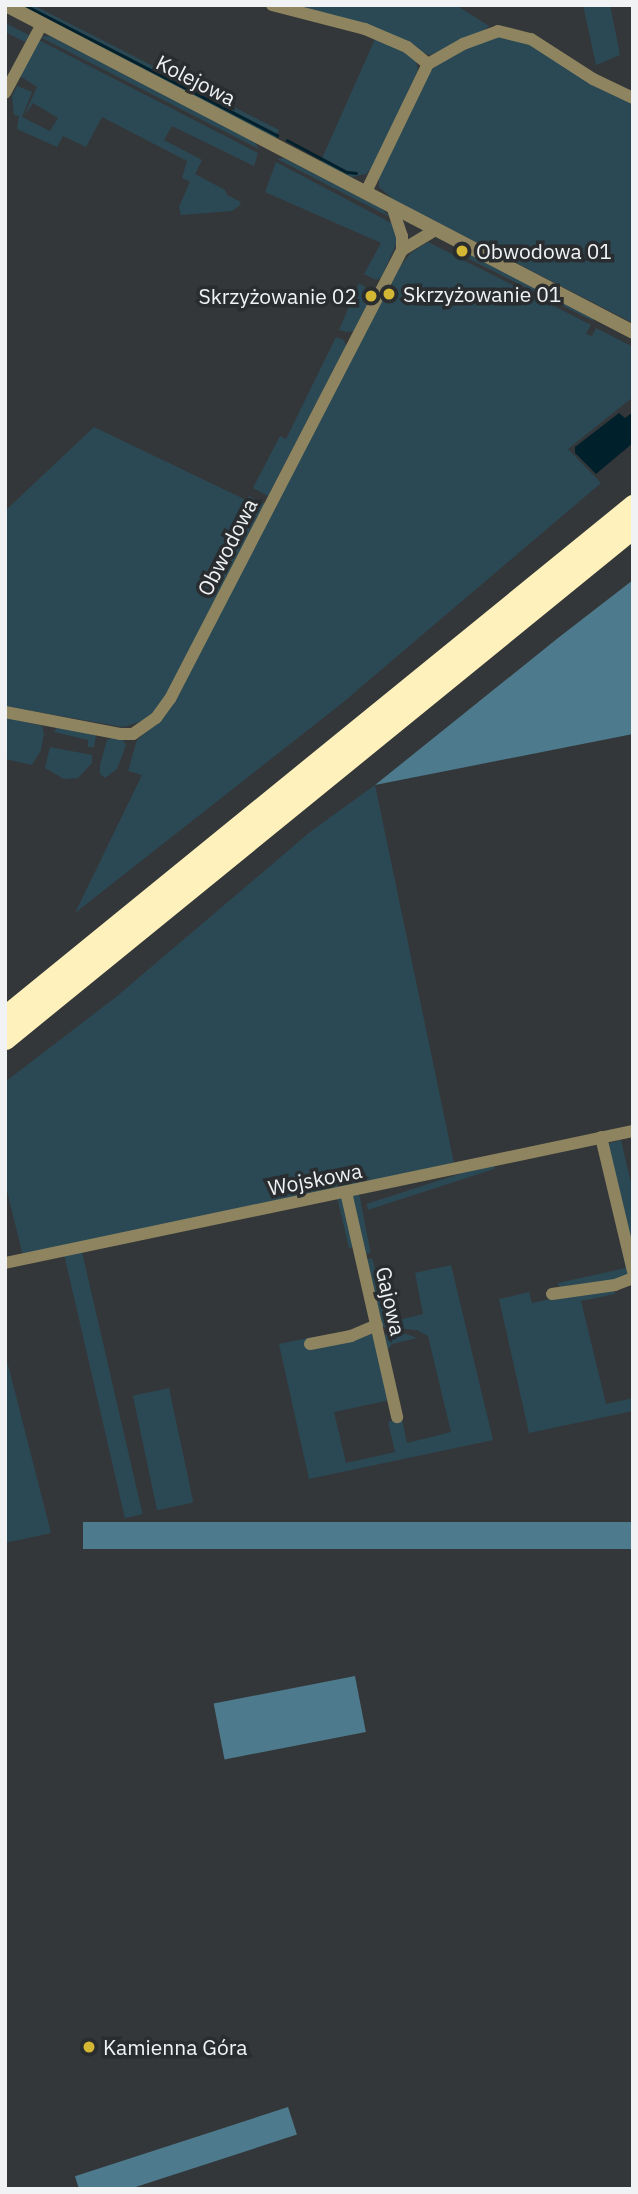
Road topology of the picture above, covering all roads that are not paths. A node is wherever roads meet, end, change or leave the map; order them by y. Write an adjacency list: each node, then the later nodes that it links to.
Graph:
1 (6, 5): 3 (street, Kolejowa)
2 (272, 5): 4 (street)
3 (42, 24): 5 (street); 7 (street, Kolejowa)
4 (428, 64): 6 (street); 7 (street)
5 (5, 93)
6 (633, 98)
7 (366, 192): 8 (street, Kolejowa)
8 (392, 206): 9 (street, Kolejowa); 10 (street)
9 (437, 229): 10 (street); 11 (street, Kolejowa)
10 (402, 250): 14 (street, Obwodowa)
11 (633, 332)
12 (633, 505): 15 (highway)
13 (633, 528): 16 (highway)
14 (5, 712)
15 (5, 1016)
16 (5, 1039)
17 (633, 1131): 18 (street, Wojskowa)
18 (601, 1137): 19 (street, Wojskowa); 21 (street)
19 (346, 1192): 20 (street, Wojskowa); 24 (street, Gajowa)
20 (5, 1264)
21 (633, 1271)
22 (633, 1278): 23 (street)
23 (552, 1294)
24 (377, 1325): 25 (street); 26 (street, Gajowa)
25 (310, 1344)
26 (397, 1418)

